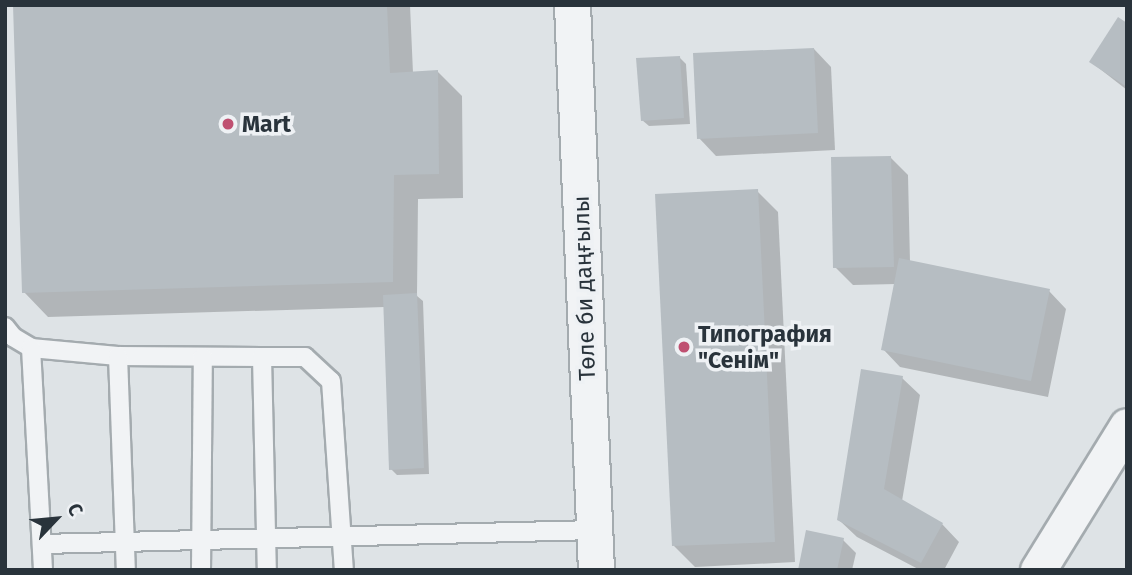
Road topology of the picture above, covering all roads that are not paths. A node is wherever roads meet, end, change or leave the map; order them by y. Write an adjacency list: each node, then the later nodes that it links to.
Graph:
1 (572, 5): 8 (street, Төле би даңғылы)
2 (5, 327): 3 (lane)
3 (31, 348): 4 (lane); 13 (lane)
4 (118, 356): 5 (lane); 11 (lane)
5 (203, 357): 6 (lane); 12 (lane)
6 (262, 357): 9 (lane); 10 (lane)
7 (1127, 426): 20 (street)
8 (594, 530): 9 (lane); 19 (street, Төле би даңғылы)
9 (343, 537): 10 (lane); 18 (lane)
10 (267, 539): 12 (lane); 17 (lane)
11 (126, 540): 12 (lane); 13 (lane); 15 (lane)
12 (200, 540): 16 (lane)
13 (42, 544): 14 (lane)
14 (43, 570)
15 (126, 570)
16 (201, 570)
17 (267, 570)
18 (344, 570)
19 (596, 570)
20 (1038, 570)

